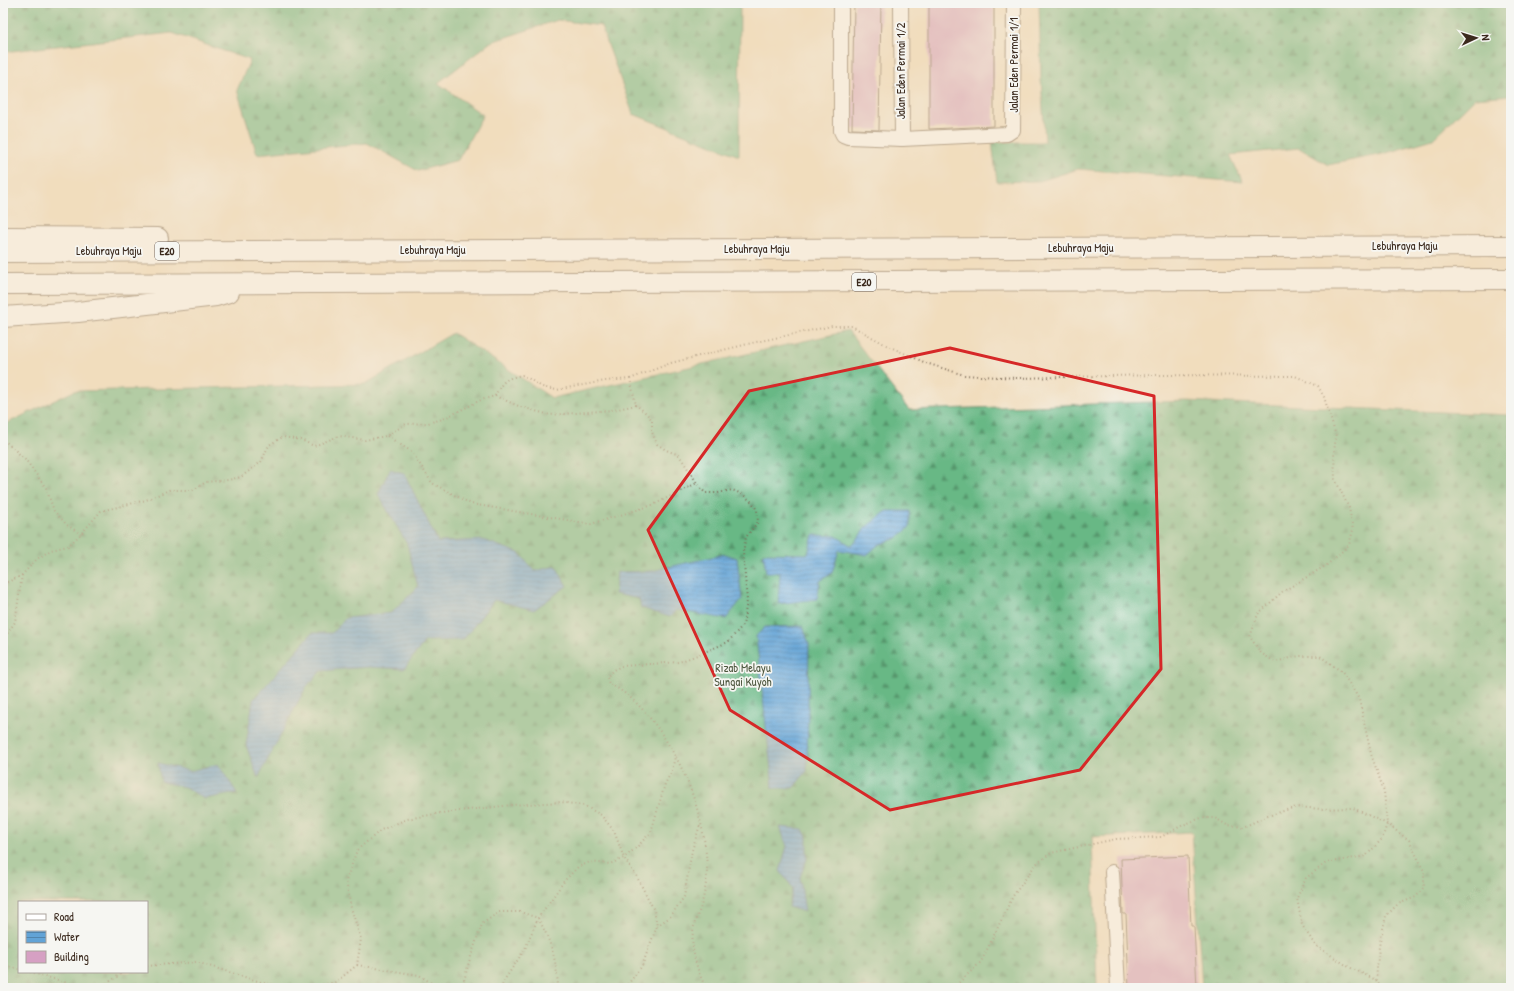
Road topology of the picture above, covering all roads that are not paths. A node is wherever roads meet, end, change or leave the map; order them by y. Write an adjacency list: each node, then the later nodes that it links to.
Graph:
1 (841, 3): 4 (street)
2 (901, 3): 4 (street, Jalan Eden Permai 1/2)
3 (1014, 3): 4 (street, Jalan Eden Permai 1/1)
4 (902, 139)
5 (3, 237): 7 (highway)
6 (1511, 246): 7 (highway, Lebuhraya Maju / E20)
7 (331, 250): 8 (highway, Lebuhraya Maju / E20)
8 (3, 252)
9 (1511, 279): 10 (highway, E20)
10 (260, 283): 11 (highway, E20); 12 (highway)
11 (3, 284)
12 (3, 317)
13 (1112, 872): 14 (street)
14 (1118, 988)

